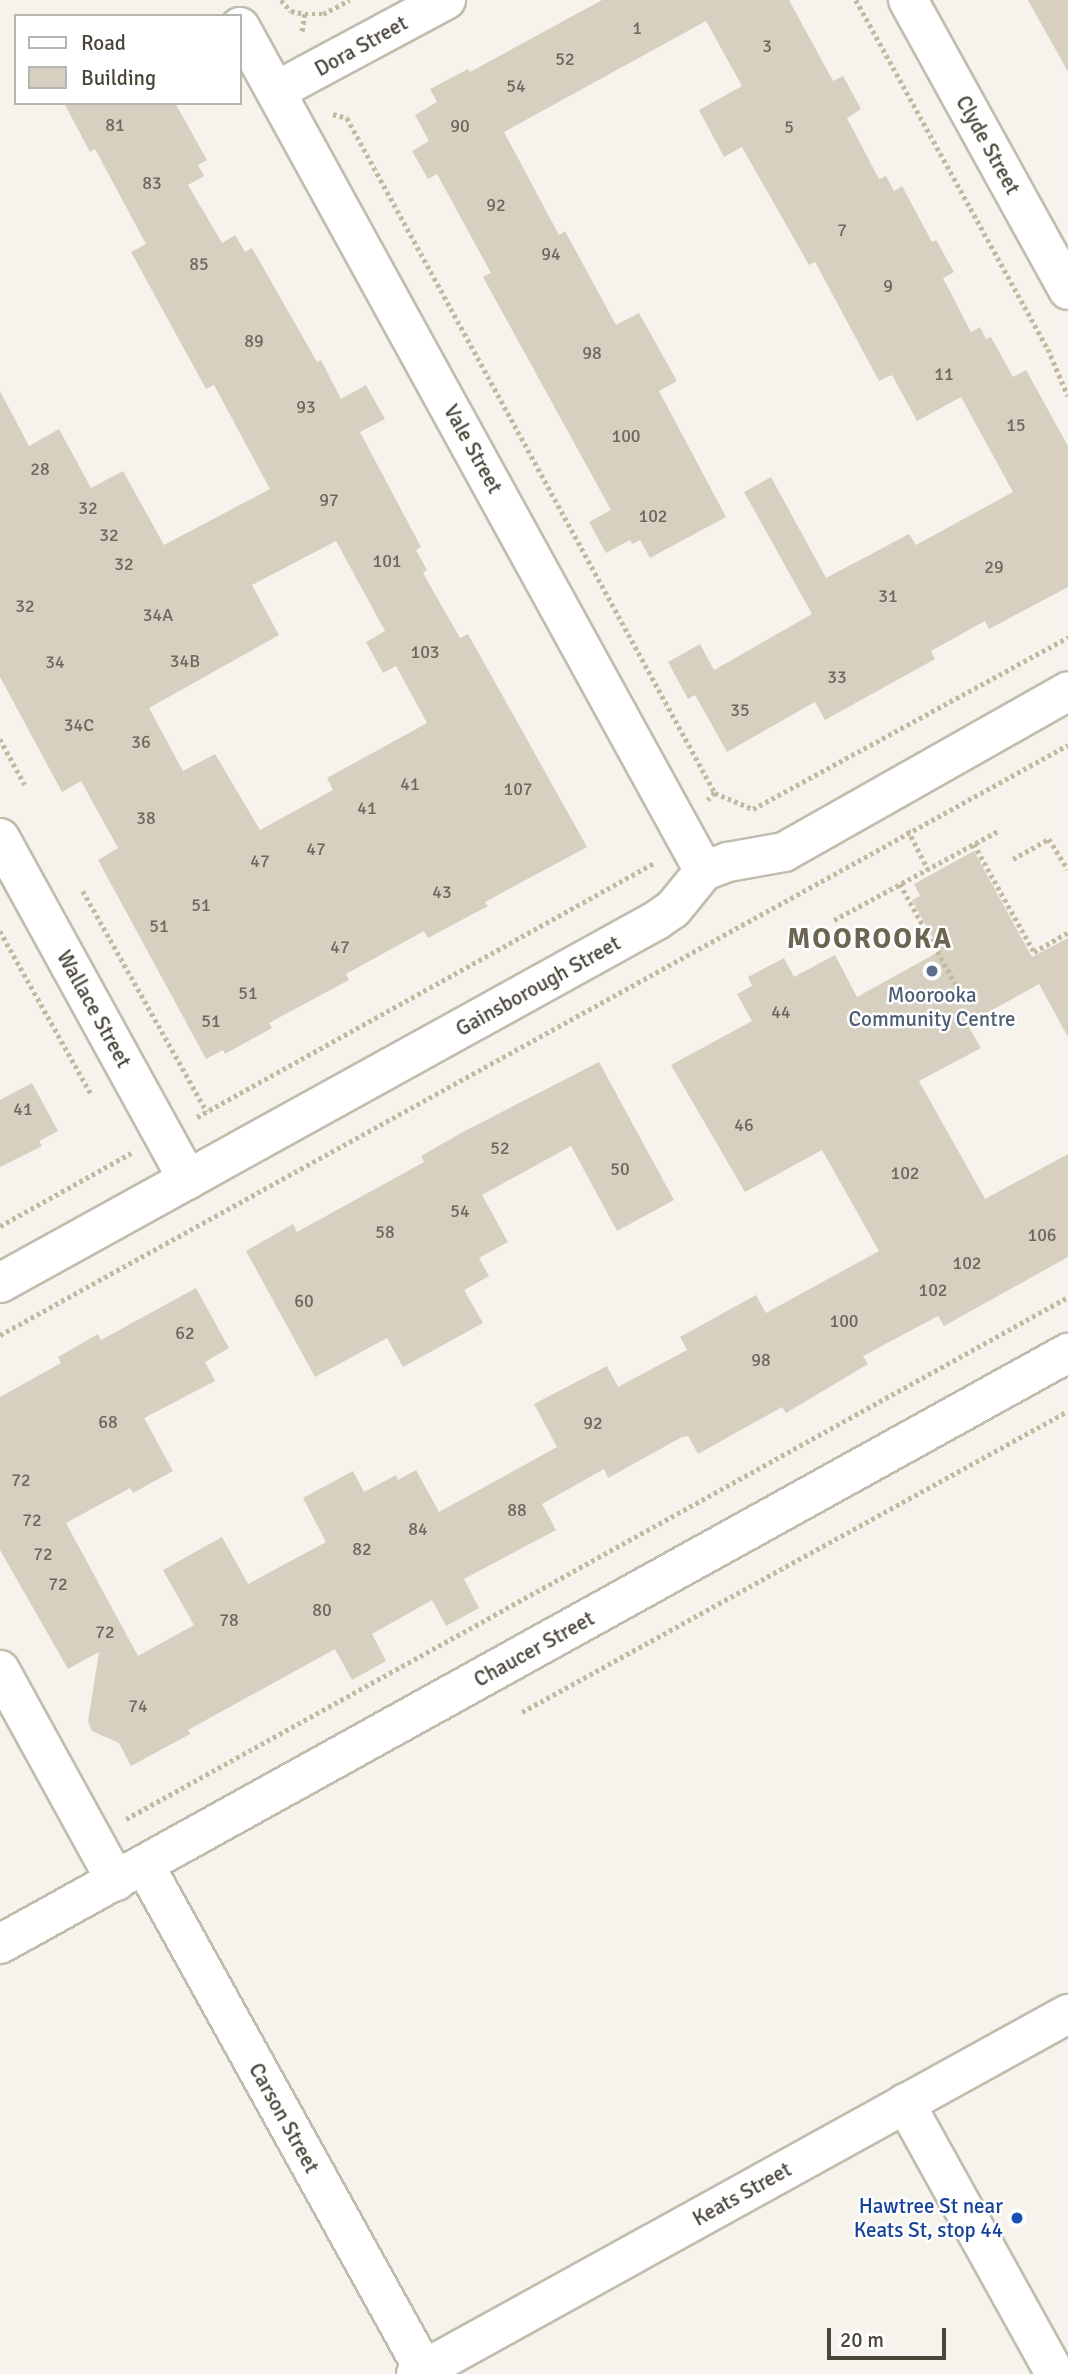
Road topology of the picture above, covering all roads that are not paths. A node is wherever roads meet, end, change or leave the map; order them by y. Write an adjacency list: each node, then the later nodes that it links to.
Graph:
1 (446, 0): 4 (street, Dora Street)
2 (908, 0): 5 (street, Clyde Street)
3 (242, 31): 4 (street, Vale Street)
4 (276, 91): 8 (street, Vale Street)
5 (1068, 290)
6 (1068, 691): 8 (street)
7 (0, 838): 9 (street, Wallace Street)
8 (704, 871): 9 (street, Gainsborough Street)
9 (188, 1180): 10 (street, Gainsborough Street)
10 (0, 1283)
11 (1068, 1353): 13 (street, Chaucer Street)
12 (0, 1670): 13 (street, Carson Street)
13 (130, 1873): 14 (street, Chaucer Street); 17 (street, Carson Street)
14 (0, 1944)
15 (1068, 2014): 16 (street, Keats Street)
16 (905, 2103): 17 (street, Keats Street); 18 (street)
17 (420, 2372)
18 (1055, 2374)

